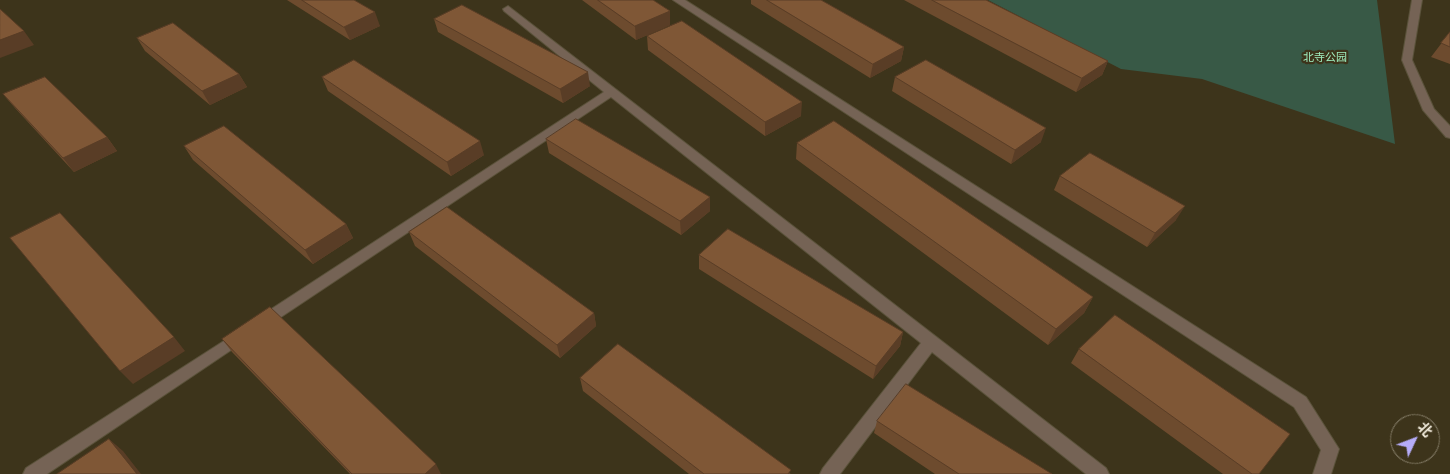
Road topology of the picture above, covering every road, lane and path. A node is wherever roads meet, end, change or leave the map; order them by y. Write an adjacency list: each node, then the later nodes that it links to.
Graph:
1 (678, 0): 10 (street)
2 (1417, 0): 5 (street)
3 (508, 9): 4 (street)
4 (611, 92): 6 (street); 7 (street)
5 (1450, 134)
6 (930, 342): 8 (street); 9 (street)
7 (32, 474)
8 (829, 474)
9 (1100, 474)
10 (1322, 474)

